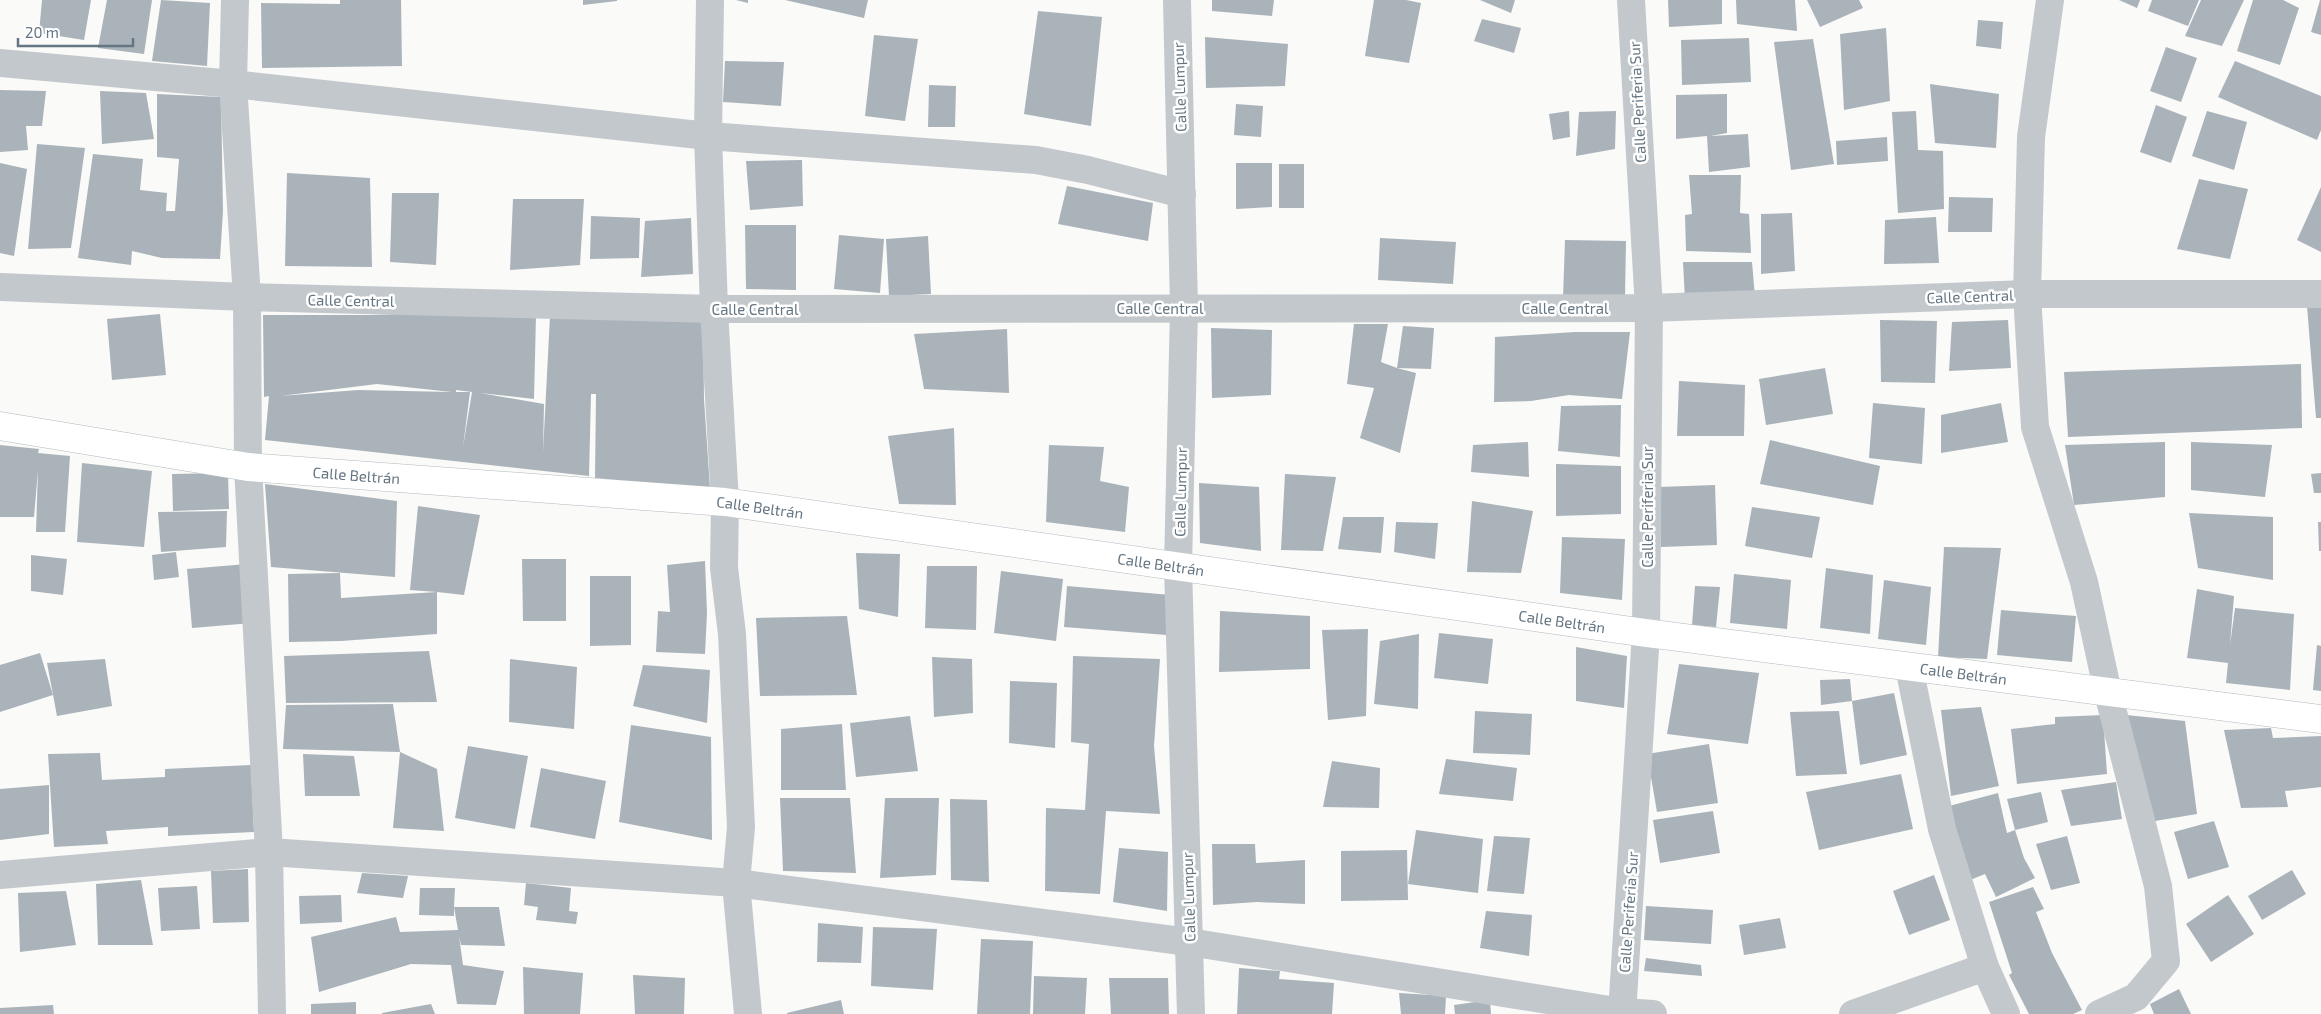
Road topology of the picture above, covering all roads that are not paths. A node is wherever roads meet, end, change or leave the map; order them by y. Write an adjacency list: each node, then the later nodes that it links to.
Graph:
1 (235, 0): 7 (street)
2 (710, 0): 8 (street)
3 (1177, 0): 9 (street, Calle Lumpur)
4 (1631, 0): 15 (street, Calle Periferia Sur)
5 (2050, 0): 11 (street)
6 (0, 63): 7 (street)
7 (233, 84): 8 (street); 13 (street)
8 (708, 136): 9 (street); 16 (street)
9 (1182, 194): 14 (street, Calle Lumpur)
10 (0, 287): 13 (street, Calle Central)
11 (2027, 294): 12 (street, Calle Central); 15 (street, Calle Central); 23 (street)
12 (2321, 294)
13 (247, 297): 16 (street, Calle Central); 18 (street)
14 (1184, 308): 15 (street, Calle Central); 16 (street, Calle Central); 20 (street, Calle Lumpur)
15 (1648, 308): 21 (street, Calle Periferia Sur)
16 (714, 309): 19 (street)
17 (0, 426): 18 (main road, Calle Beltrán)
18 (248, 467): 19 (main road, Calle Beltrán); 25 (street)
19 (725, 502): 20 (main road, Calle Beltrán); 27 (street)
20 (1178, 566): 21 (main road, Calle Beltrán); 28 (street, Calle Lumpur)
21 (1646, 633): 22 (main road, Calle Beltrán); 30 (street, Calle Periferia Sur)
22 (1909, 667): 23 (main road, Calle Beltrán); 29 (street)
23 (2108, 693): 24 (main road, Calle Beltrán); 37 (street)
24 (2321, 719)
25 (268, 852): 26 (street); 27 (street); 31 (street)
26 (0, 875)
27 (736, 883): 28 (street); 32 (street)
28 (1189, 942): 30 (street); 33 (street, Calle Lumpur)
29 (1985, 967): 35 (street); 36 (street)
30 (1622, 1013): 34 (street)
31 (272, 1014)
32 (748, 1014)
33 (1191, 1014)
34 (1653, 1014)
35 (1853, 1014)
36 (2006, 1014)
37 (2099, 1014)

